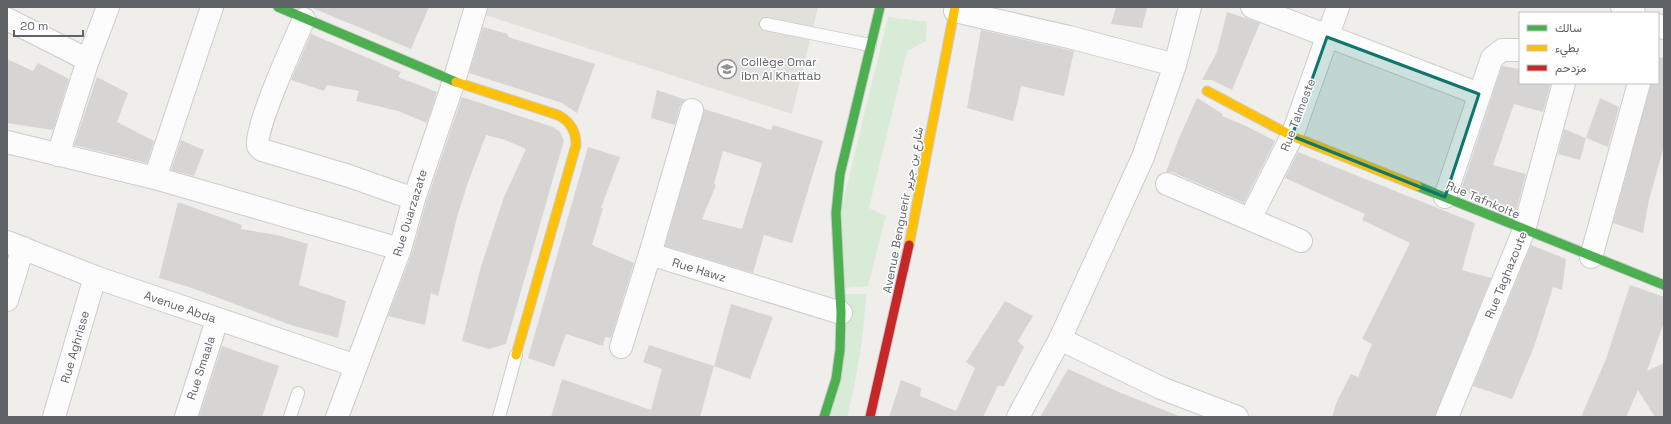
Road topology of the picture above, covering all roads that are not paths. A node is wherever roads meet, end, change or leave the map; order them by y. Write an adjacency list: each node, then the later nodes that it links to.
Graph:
1 (108, 7): 18 (street)
2 (212, 7): 29 (street)
3 (278, 7): 13 (street)
4 (476, 7): 20 (street, Rue Ouarzazate)
5 (880, 7): 16 (street)
6 (1190, 7): 19 (street)
7 (1252, 7): 15 (street)
8 (1338, 7): 15 (street, Rue Talmoste)
9 (1622, 7): 11 (street)
10 (955, 9): 19 (street); 57 (street, Avenue Benguerir شارع بن جرير)
11 (1632, 12)
12 (7, 19): 18 (street)
13 (304, 19): 20 (street); 32 (street)
14 (766, 24): 16 (lane)
15 (1327, 37): 24 (street); 26 (street, Rue Talmoste)
16 (870, 45): 43 (street)
17 (1519, 50): 24 (street)
18 (88, 60): 28 (street)
19 (1175, 65): 45 (street)
20 (454, 81): 32 (street, Rue Ouarzazate); 47 (street)
21 (1564, 84): 34 (street, Rue Taghazoute)
22 (1639, 84): 39 (street)
23 (1207, 91): 26 (street, Rue Tafnkolte)
24 (1479, 94): 31 (street)
25 (692, 110): 38 (street)
26 (1292, 136): 31 (street, Rue Tafnkolte); 33 (street, Rue Talmoste)
27 (7, 142): 28 (street)
28 (58, 155): 29 (street)
29 (155, 178): 37 (street)
30 (1167, 184): 33 (street)
31 (1445, 197): 34 (street, Rue Tafnkolte)
32 (414, 199): 37 (street, Rue Ouarzazate)
33 (1250, 219): 35 (street)
34 (1524, 230): 39 (street, Rue Tafnkolte); 59 (street, Rue Taghazoute)
35 (1301, 241)
36 (15, 245): 40 (street, Avenue Abda); 42 (street)
37 (400, 249): 48 (street, Rue Ouarzazate)
38 (650, 254): 43 (street, Rue Hawz); 46 (street)
39 (1591, 257): 41 (street, Rue Tafnkolte)
40 (95, 277): 44 (street, Avenue Abda); 51 (street, Rue Aghrisse)
41 (1664, 285)
42 (7, 300)
43 (841, 313): 56 (street)
44 (217, 320): 48 (street, Avenue Abda); 52 (street, Rue Smaala)
45 (1060, 339): 50 (street); 58 (street)
46 (621, 347)
47 (516, 355): 55 (lane)
48 (356, 366): 54 (street, Rue Ouarzazate)
49 (298, 393): 53 (lane)
50 (1230, 416)
51 (54, 417)
52 (186, 417)
53 (290, 417)
54 (337, 417)
55 (500, 417)
56 (824, 417)
57 (870, 417)
58 (1018, 417)
59 (1447, 417)

